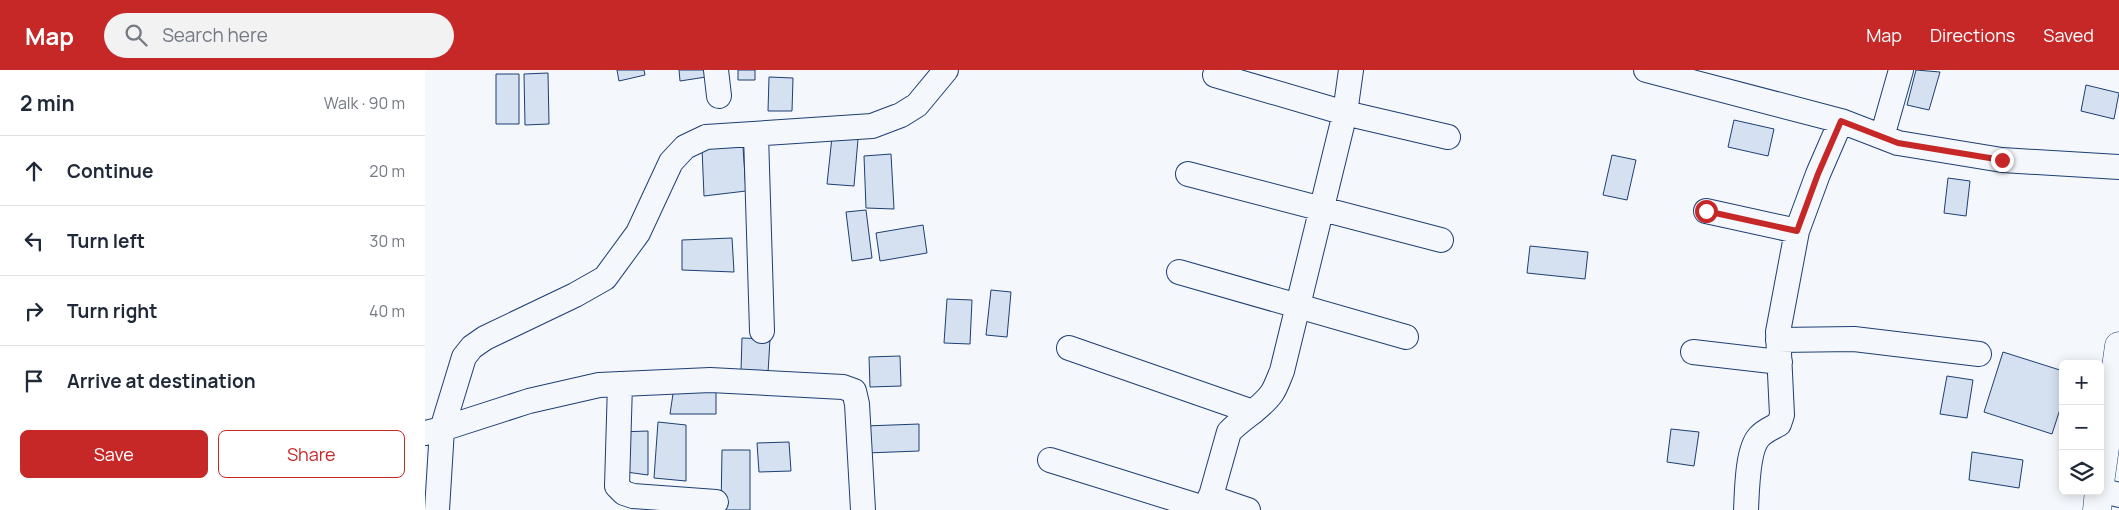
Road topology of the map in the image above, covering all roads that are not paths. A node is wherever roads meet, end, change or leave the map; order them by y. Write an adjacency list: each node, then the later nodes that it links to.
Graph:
1 (716, 70): 7 (street)
2 (946, 70): 10 (street)
3 (1351, 70): 8 (street)
4 (1646, 70): 9 (street)
5 (1901, 70): 12 (street)
6 (1215, 75): 8 (street)
7 (719, 96)
8 (1345, 113): 11 (street); 15 (street)
9 (1841, 121): 12 (street); 17 (street)
10 (756, 135): 21 (street); 31 (street)
11 (1448, 137)
12 (1882, 137): 13 (street)
13 (2119, 167)
14 (1188, 174): 15 (street)
15 (1321, 209): 18 (street); 20 (street)
16 (1706, 211): 17 (street)
17 (1797, 231): 25 (street)
18 (1441, 240)
19 (1179, 272): 20 (street)
20 (1297, 305): 22 (street); 29 (street)
21 (761, 331)
22 (1406, 337)
23 (2119, 346): 30 (main road)
24 (1069, 348): 29 (street)
25 (1779, 351): 26 (street); 27 (street); 42 (street)
26 (1693, 352)
27 (1979, 354)
28 (620, 384): 31 (street); 37 (street); 40 (street)
29 (1253, 412): 38 (street)
30 (2113, 426): 33 (main road)
31 (433, 431): 39 (street)
32 (1050, 460): 38 (street)
33 (2104, 465)
34 (2104, 492): 36 (street)
35 (2099, 495): 43 (main road)
36 (2119, 495)
37 (715, 502)
38 (1208, 505): 41 (street)
39 (437, 510)
40 (863, 510)
41 (1248, 510)
42 (1745, 510)
43 (2097, 510)

